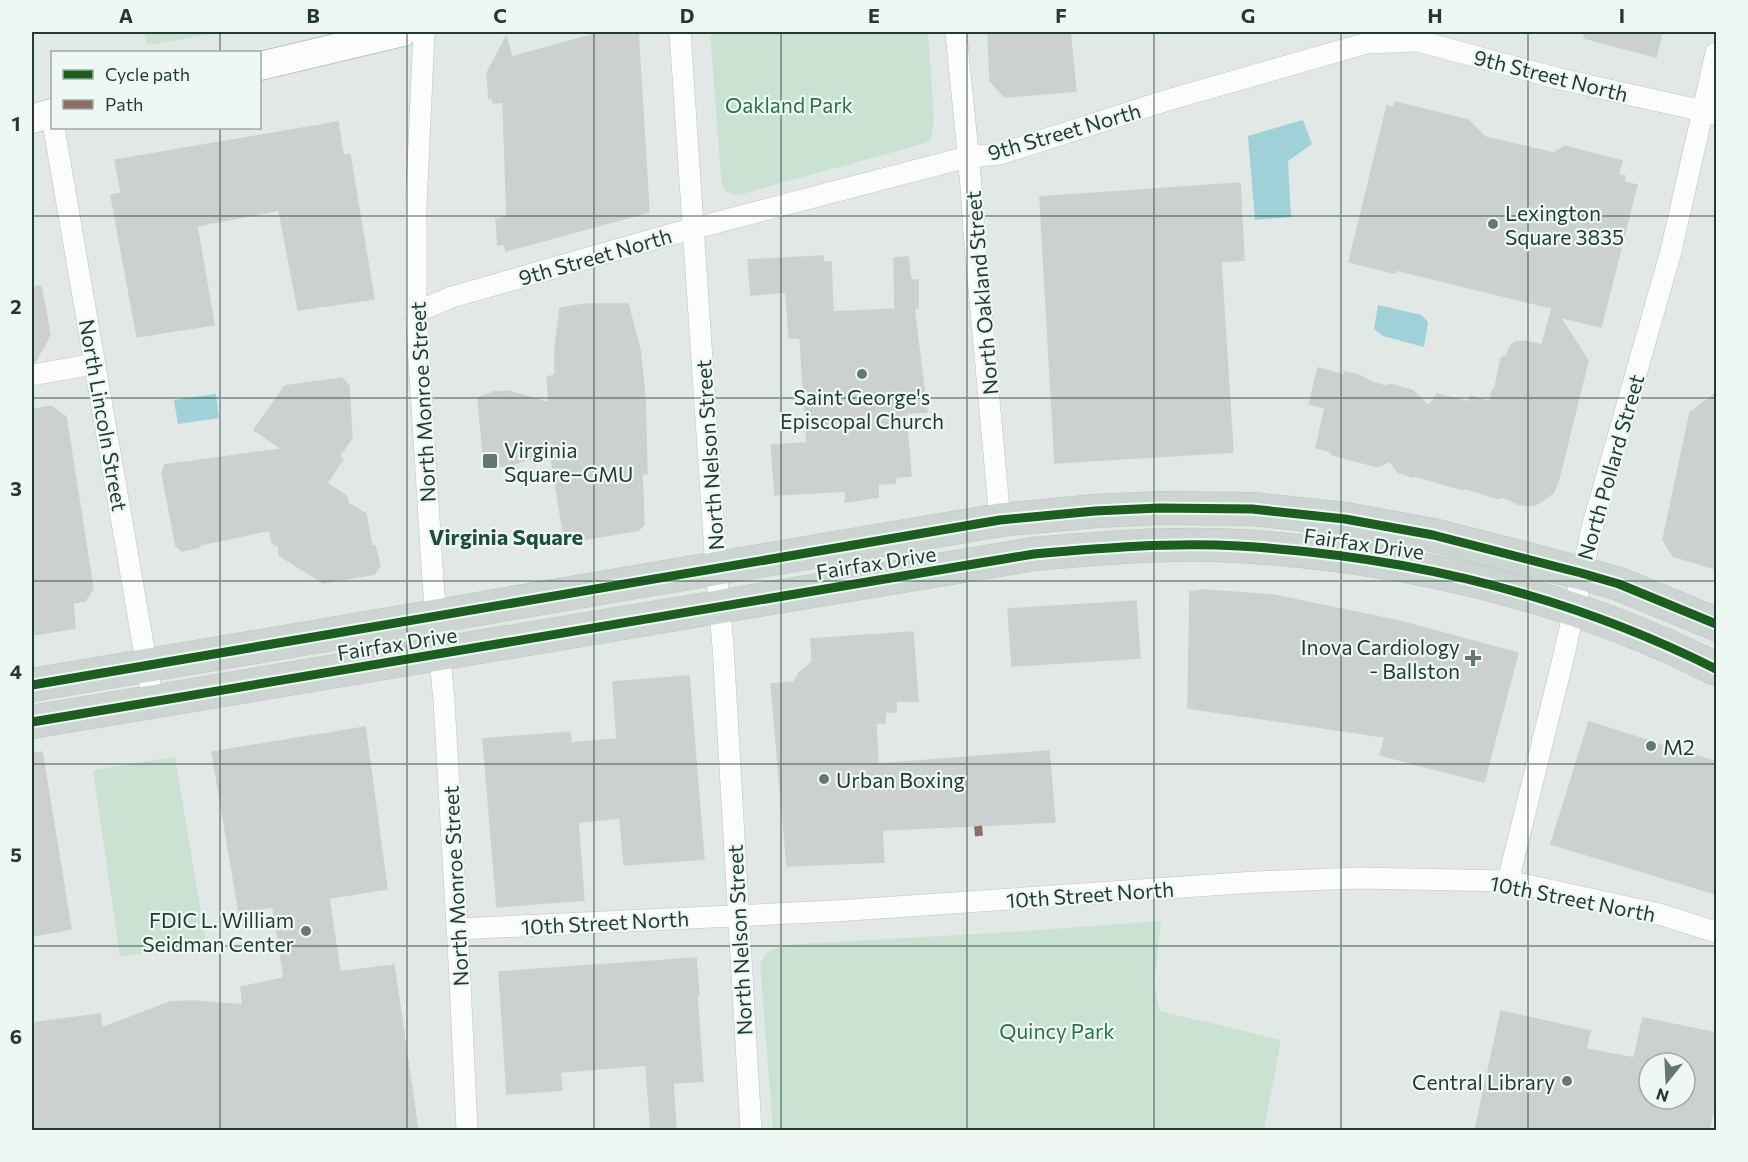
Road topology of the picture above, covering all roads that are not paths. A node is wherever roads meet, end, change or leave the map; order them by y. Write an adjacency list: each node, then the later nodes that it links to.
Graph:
1 (403, 32): 6 (main road)
2 (424, 32): 13 (street, North Monroe Street)
3 (680, 32): 12 (street, North Nelson Street)
4 (956, 32): 11 (street, North Oakland Street)
5 (1716, 53): 7 (street, North Pollard Street)
6 (261, 66)
7 (1710, 113): 11 (street, 9th Street North); 19 (street, North Pollard Street)
8 (51, 114): 9 (main road)
9 (32, 119)
10 (54, 129): 14 (street, North Lincoln Street)
11 (967, 157): 12 (street, 9th Street North); 16 (street, North Oakland Street)
12 (694, 228): 13 (street, 9th Street North); 18 (street, North Nelson Street)
13 (416, 312): 22 (street, North Monroe Street)
14 (95, 364): 15 (street); 25 (street, North Lincoln Street)
15 (32, 375)
16 (1000, 520): 17 (main road); 18 (main road, Fairfax Drive); 19 (main road, Fairfax Drive)
17 (1005, 559): 20 (main road, Fairfax Drive); 21 (main road, Fairfax Drive)
18 (716, 568): 20 (street, North Nelson Street); 22 (main road, Fairfax Drive)
19 (1581, 573): 21 (street, North Pollard Street); 23 (main road, Fairfax Drive)
20 (719, 606): 24 (main road, Fairfax Drive); 31 (street, North Nelson Street)
21 (1574, 609): 26 (main road, Fairfax Drive); 30 (street, North Pollard Street)
22 (436, 617): 24 (street, North Monroe Street); 25 (main road, Fairfax Drive)
23 (1716, 624)
24 (439, 655): 28 (main road, Fairfax Drive); 32 (street, North Monroe Street)
25 (145, 665): 27 (main road, Fairfax Drive); 28 (street, North Lincoln Street)
26 (1716, 669)
27 (32, 684)
28 (153, 702): 29 (main road, Fairfax Drive)
29 (32, 722)
30 (1508, 881): 31 (street, 10th Street North); 33 (street, 10th Street North)
31 (738, 915): 32 (street, 10th Street North); 35 (street, North Nelson Street)
32 (458, 929): 34 (street, North Monroe Street)
33 (1716, 932)
34 (467, 1131)
35 (751, 1131)

